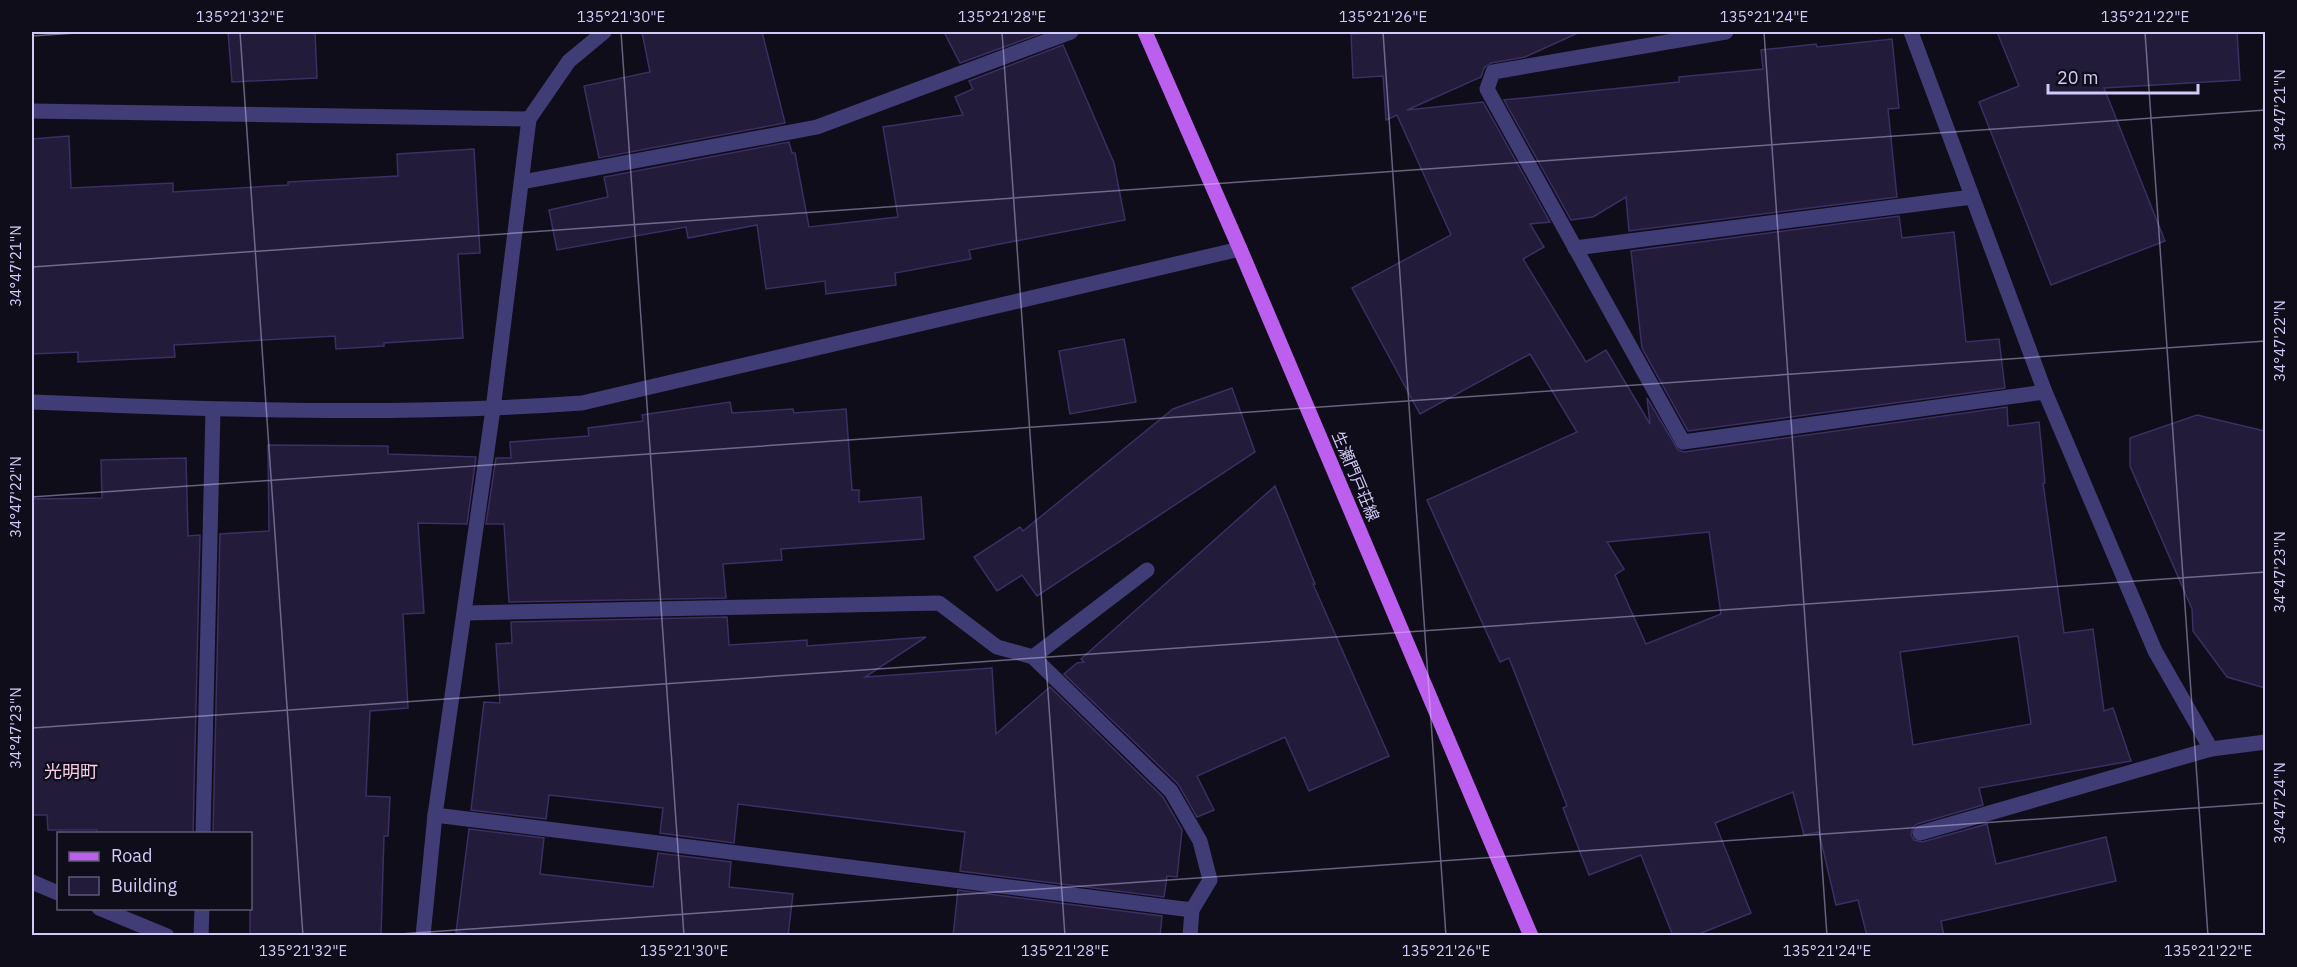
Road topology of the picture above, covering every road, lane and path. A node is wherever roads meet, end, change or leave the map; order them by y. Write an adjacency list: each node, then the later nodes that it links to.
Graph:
1 (604, 32): 8 (street)
2 (1071, 32): 9 (street)
3 (1145, 32): 12 (main road, 生瀬門戸荘線)
4 (1725, 32): 6 (street)
5 (1911, 32): 10 (street)
6 (1648, 38): 11 (street)
7 (32, 111): 8 (street)
8 (529, 119): 9 (street)
9 (522, 182): 15 (street)
10 (1972, 197): 11 (street); 13 (street)
11 (1575, 248): 13 (street)
12 (1240, 249): 15 (street); 34 (main road, 生瀬門戸荘線)
13 (2045, 392): 21 (street)
14 (32, 402): 16 (street)
15 (493, 409): 16 (street); 18 (street)
16 (213, 410): 23 (street)
17 (1147, 570): 19 (street)
18 (465, 613): 19 (street); 22 (street)
19 (1033, 657): 29 (street)
20 (2265, 742): 21 (street)
21 (2211, 749): 24 (street)
22 (435, 816): 29 (street); 32 (street)
23 (204, 832)
24 (1920, 833)
25 (32, 882): 26 (street)
26 (57, 893)
27 (102, 910): 30 (street)
28 (202, 910): 31 (street)
29 (1192, 910): 33 (street)
30 (167, 936)
31 (201, 936)
32 (423, 936)
33 (1190, 936)
34 (1532, 936)

